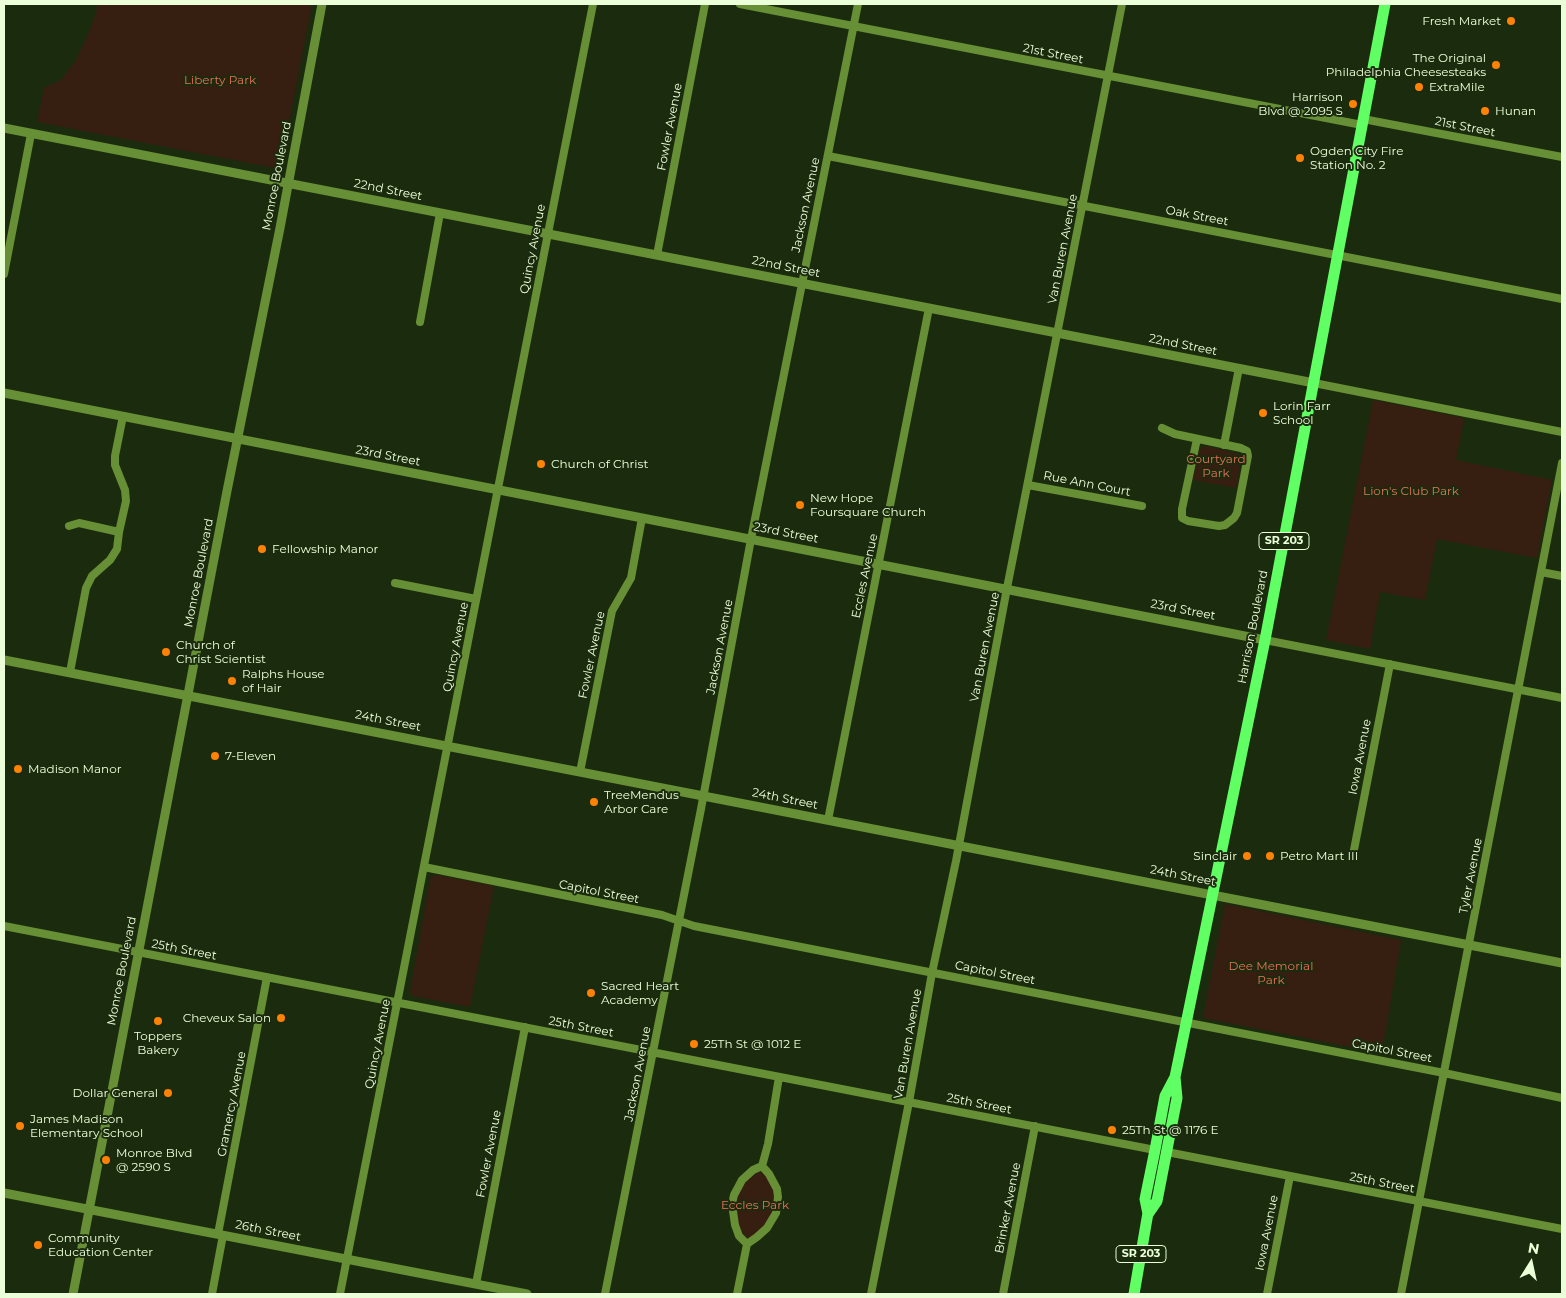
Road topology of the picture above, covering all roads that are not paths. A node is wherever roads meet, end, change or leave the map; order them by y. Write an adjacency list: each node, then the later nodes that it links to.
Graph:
1 (322, 4): 15 (street, Monroe Boulevard)
2 (593, 4): 18 (street, Quincy Avenue)
3 (705, 4): 19 (street, Fowler Avenue)
4 (740, 4): 8 (street, 21st Street)
5 (858, 4): 8 (street, Jackson Avenue)
6 (1122, 4): 9 (street, Van Buren Avenue)
7 (1385, 4): 10 (main road, Harrison Boulevard / SR 203)
8 (854, 26): 9 (street, 21st Street); 13 (street, Jackson Avenue)
9 (1108, 76): 10 (street, 21st Street); 16 (street, Van Buren Avenue)
10 (1363, 122): 14 (street, 21st Street); 20 (main road, Harrison Boulevard / SR 203)
11 (4, 128): 12 (street, 22nd Street)
12 (31, 134): 15 (street, 22nd Street); 21 (street)
13 (828, 156): 16 (street, Oak Street); 22 (street, Jackson Avenue)
14 (1562, 157)
15 (288, 183): 17 (street, 22nd Street); 33 (street, Monroe Boulevard)
16 (1083, 204): 20 (street, Oak Street); 26 (street, Van Buren Avenue)
17 (440, 213): 18 (street, 22nd Street); 25 (street)
18 (548, 234): 19 (street, 22nd Street); 38 (street, Quincy Avenue)
19 (657, 255): 22 (street, 22nd Street)
20 (1337, 255): 23 (street, Oak Street); 28 (main road, Harrison Boulevard / SR 203)
21 (4, 274)
22 (802, 283): 24 (street, 22nd Street); 43 (street, Jackson Avenue)
23 (1562, 299)
24 (929, 308): 26 (street, 22nd Street); 44 (street, Eccles Avenue)
25 (420, 322)
26 (1058, 333): 27 (street, 22nd Street); 37 (street, Van Buren Avenue)
27 (1239, 368): 28 (street, 22nd Street); 35 (street)
28 (1314, 383): 32 (street, 22nd Street); 50 (main road, Harrison Boulevard / SR 203)
29 (4, 393): 30 (street, 23rd Street)
30 (123, 416): 33 (street, 23rd Street); 42 (street)
31 (1162, 428): 34 (street)
32 (1562, 432)
33 (237, 439): 38 (street, 23rd Street); 55 (street, Monroe Boulevard)
34 (1197, 439): 35 (street); 35 (street)
35 (1224, 445)
36 (1562, 463): 45 (street, Tyler Avenue)
37 (1028, 485): 39 (street, Rue Ann Court); 48 (street, Van Buren Avenue)
38 (498, 490): 40 (street, 23rd Street); 49 (street, Quincy Avenue)
39 (1142, 506)
40 (642, 518): 43 (street, 23rd Street); 58 (street, Fowler Avenue)
41 (69, 526): 42 (street)
42 (119, 532): 53 (street)
43 (751, 539): 44 (street, 23rd Street); 59 (street, Jackson Avenue)
44 (879, 564): 48 (street, 23rd Street); 60 (street, Eccles Avenue)
45 (1541, 572): 46 (street); 54 (street, Tyler Avenue)
46 (1562, 576)
47 (395, 583): 49 (street)
48 (1007, 588): 50 (street, 23rd Street); 61 (street, Van Buren Avenue)
49 (476, 599): 57 (street, Quincy Avenue)
50 (1265, 640): 52 (street, 23rd Street); 64 (main road, Harrison Boulevard / SR 203)
51 (4, 660): 53 (street, 24th Street)
52 (1390, 664): 54 (street, 23rd Street); 62 (street, Iowa Avenue)
53 (70, 672): 55 (street, 24th Street)
54 (1518, 689): 56 (street, 23rd Street); 67 (street, Tyler Avenue)
55 (188, 694): 57 (street, 24th Street); 68 (street, Monroe Boulevard)
56 (1562, 698)
57 (448, 746): 58 (street, 24th Street); 63 (street, Quincy Avenue)
58 (580, 772): 59 (street, 24th Street)
59 (703, 796): 60 (street, 24th Street); 65 (street, Jackson Avenue)
60 (828, 820): 61 (street, 24th Street)
61 (959, 845): 64 (street, 24th Street); 70 (street, Van Buren Avenue)
62 (1352, 855)
63 (424, 867): 65 (street, Capitol Street); 72 (street, Quincy Avenue)
64 (1213, 894): 67 (street, 24th Street); 73 (main road, Harrison Boulevard / SR 203)
65 (679, 920): 70 (street, Capitol Street); 75 (street, Jackson Avenue)
66 (4, 926): 68 (street, 25th Street)
67 (1469, 944): 69 (street, 24th Street); 76 (street, Tyler Avenue)
68 (138, 953): 71 (street, 25th Street); 88 (street, Monroe Boulevard)
69 (1562, 963)
70 (932, 973): 73 (street, Capitol Street); 80 (street, Van Buren Avenue)
71 (268, 977): 72 (street, 25th Street); 91 (street, Gramercy Avenue)
72 (398, 1002): 74 (street, 25th Street); 93 (street, Quincy Avenue)
73 (1186, 1022): 76 (street, Capitol Street); 78 (main road, Harrison Boulevard / SR 203)
74 (525, 1027): 75 (street, 25th Street); 94 (street, Fowler Avenue)
75 (654, 1052): 77 (street, 25th Street); 99 (street, Jackson Avenue)
76 (1444, 1073): 79 (street, Capitol Street); 87 (street, Tyler Avenue)
77 (779, 1077): 80 (street, 25th Street); 84 (street)
78 (1175, 1078): 82 (main road, Harrison Boulevard / SR 203); 83 (main road)
79 (1562, 1098)
80 (909, 1102): 81 (street, 25th Street); 101 (street, Van Buren Avenue)
81 (1035, 1126): 82 (street, 25th Street); 102 (street, Brinker Avenue)
82 (1155, 1150): 89 (main road, Harrison Boulevard)
83 (1167, 1152): 85 (street, 25th Street); 89 (main road, SR 203)
84 (762, 1166): 92 (street); 92 (street)
85 (1290, 1176): 87 (street, 25th Street); 104 (street, Iowa Avenue)
86 (4, 1192): 88 (street, 26th Street)
87 (1419, 1202): 90 (street, 25th Street); 105 (street, Tyler Avenue)
88 (88, 1209): 91 (street, 26th Street); 95 (street, Monroe Boulevard)
89 (1148, 1214): 103 (main road, SR 203)
90 (1562, 1229)
91 (221, 1235): 93 (street, 26th Street); 96 (street, Gramercy Avenue)
92 (747, 1244): 100 (street)
93 (347, 1259): 94 (street, 26th Street); 97 (street, Quincy Avenue)
94 (476, 1284): 98 (street, 26th Street)
95 (73, 1294)
96 (212, 1294)
97 (340, 1294)
98 (527, 1294)
99 (605, 1294)
100 (737, 1294)
101 (871, 1294)
102 (1003, 1294)
103 (1134, 1294)
104 (1267, 1294)
105 (1401, 1294)

